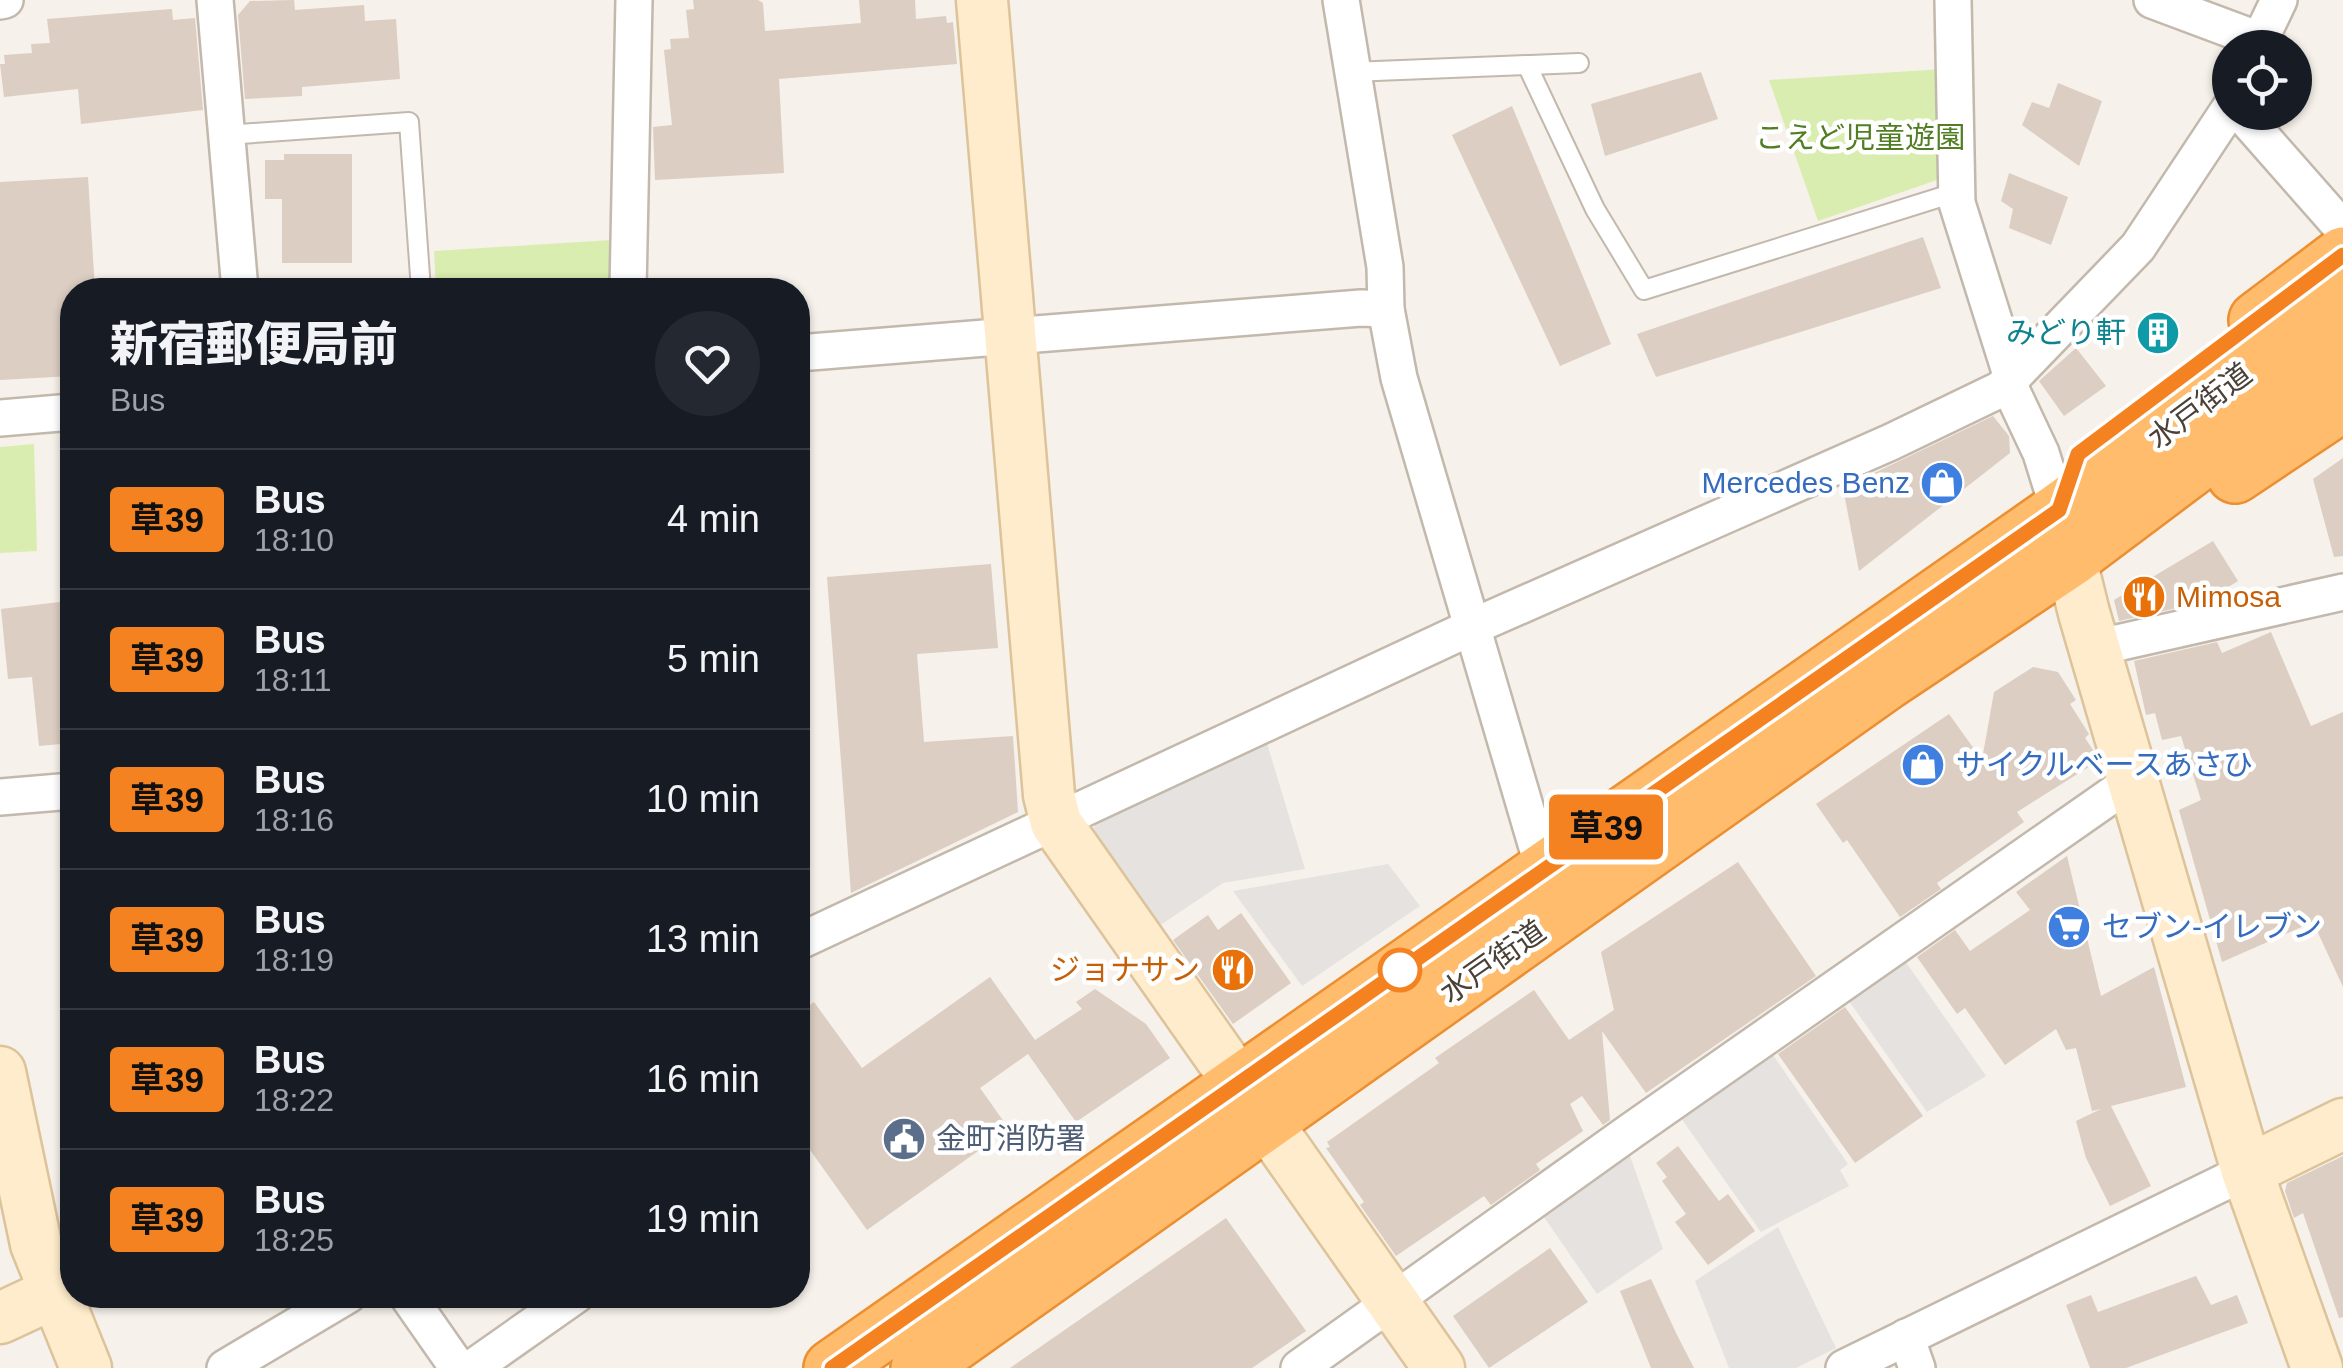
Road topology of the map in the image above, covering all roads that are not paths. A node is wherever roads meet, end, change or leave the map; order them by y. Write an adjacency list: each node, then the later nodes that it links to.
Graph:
1 (215, 0): 15 (street)
2 (634, 0): 21 (street)
3 (982, 0): 24 (street)
4 (1342, 0): 12 (street)
5 (1954, 0): 16 (street)
6 (2152, 0): 8 (street)
7 (2280, 0): 9 (street)
8 (2224, 30)
9 (2264, 30)
10 (1579, 63): 11 (lane)
11 (1527, 65): 12 (lane); 16 (lane)
12 (1351, 72): 23 (street)
13 (2216, 130): 27 (street)
14 (2256, 130): 17 (street)
15 (226, 134): 19 (street); 20 (lane)
16 (1957, 192): 27 (street)
17 (2343, 229)
18 (2343, 255): 31 (highway, 水戸街道)
19 (239, 278)
20 (420, 278)
21 (628, 278)
22 (2343, 304): 31 (highway, 水戸街道)
23 (1386, 309): 24 (street); 33 (street)
24 (1009, 337): 25 (street); 38 (street)
25 (810, 352)
26 (2343, 354): 31 (highway, 水戸街道)
27 (2010, 380): 31 (street); 33 (street)
28 (2343, 403): 31 (highway, 水戸街道)
29 (60, 413): 30 (street)
30 (0, 418)
31 (2065, 535): 34 (street); 39 (highway, 水戸街道); 42 (highway, 水戸街道)
32 (2343, 592): 34 (street)
33 (1472, 627): 38 (street); 39 (street)
34 (2096, 648): 35 (street)
35 (2132, 781): 44 (street); 47 (street)
36 (60, 792): 37 (street)
37 (0, 797)
38 (1056, 823): 40 (street); 42 (street)
39 (1544, 870): 42 (highway, 水戸街道)
40 (810, 936)
41 (0, 1072): 45 (street)
42 (1251, 1103): 47 (street); 54 (highway, 水戸街道); 59 (highway, 水戸街道)
43 (2343, 1124): 44 (street)
44 (2246, 1170): 53 (street); 63 (street)
45 (60, 1277)
46 (60, 1286): 52 (street)
47 (1393, 1303): 60 (street); 61 (street)
48 (71, 1308): 55 (street)
49 (326, 1308): 56 (street)
50 (416, 1308): 57 (street)
51 (557, 1308): 58 (street)
52 (0, 1318)
53 (1912, 1353): 62 (street)
54 (938, 1363)
55 (86, 1368)
56 (226, 1368)
57 (458, 1368)
58 (472, 1368)
59 (832, 1368)
60 (1300, 1368)
61 (1439, 1368)
62 (1844, 1368)
63 (2317, 1368)

